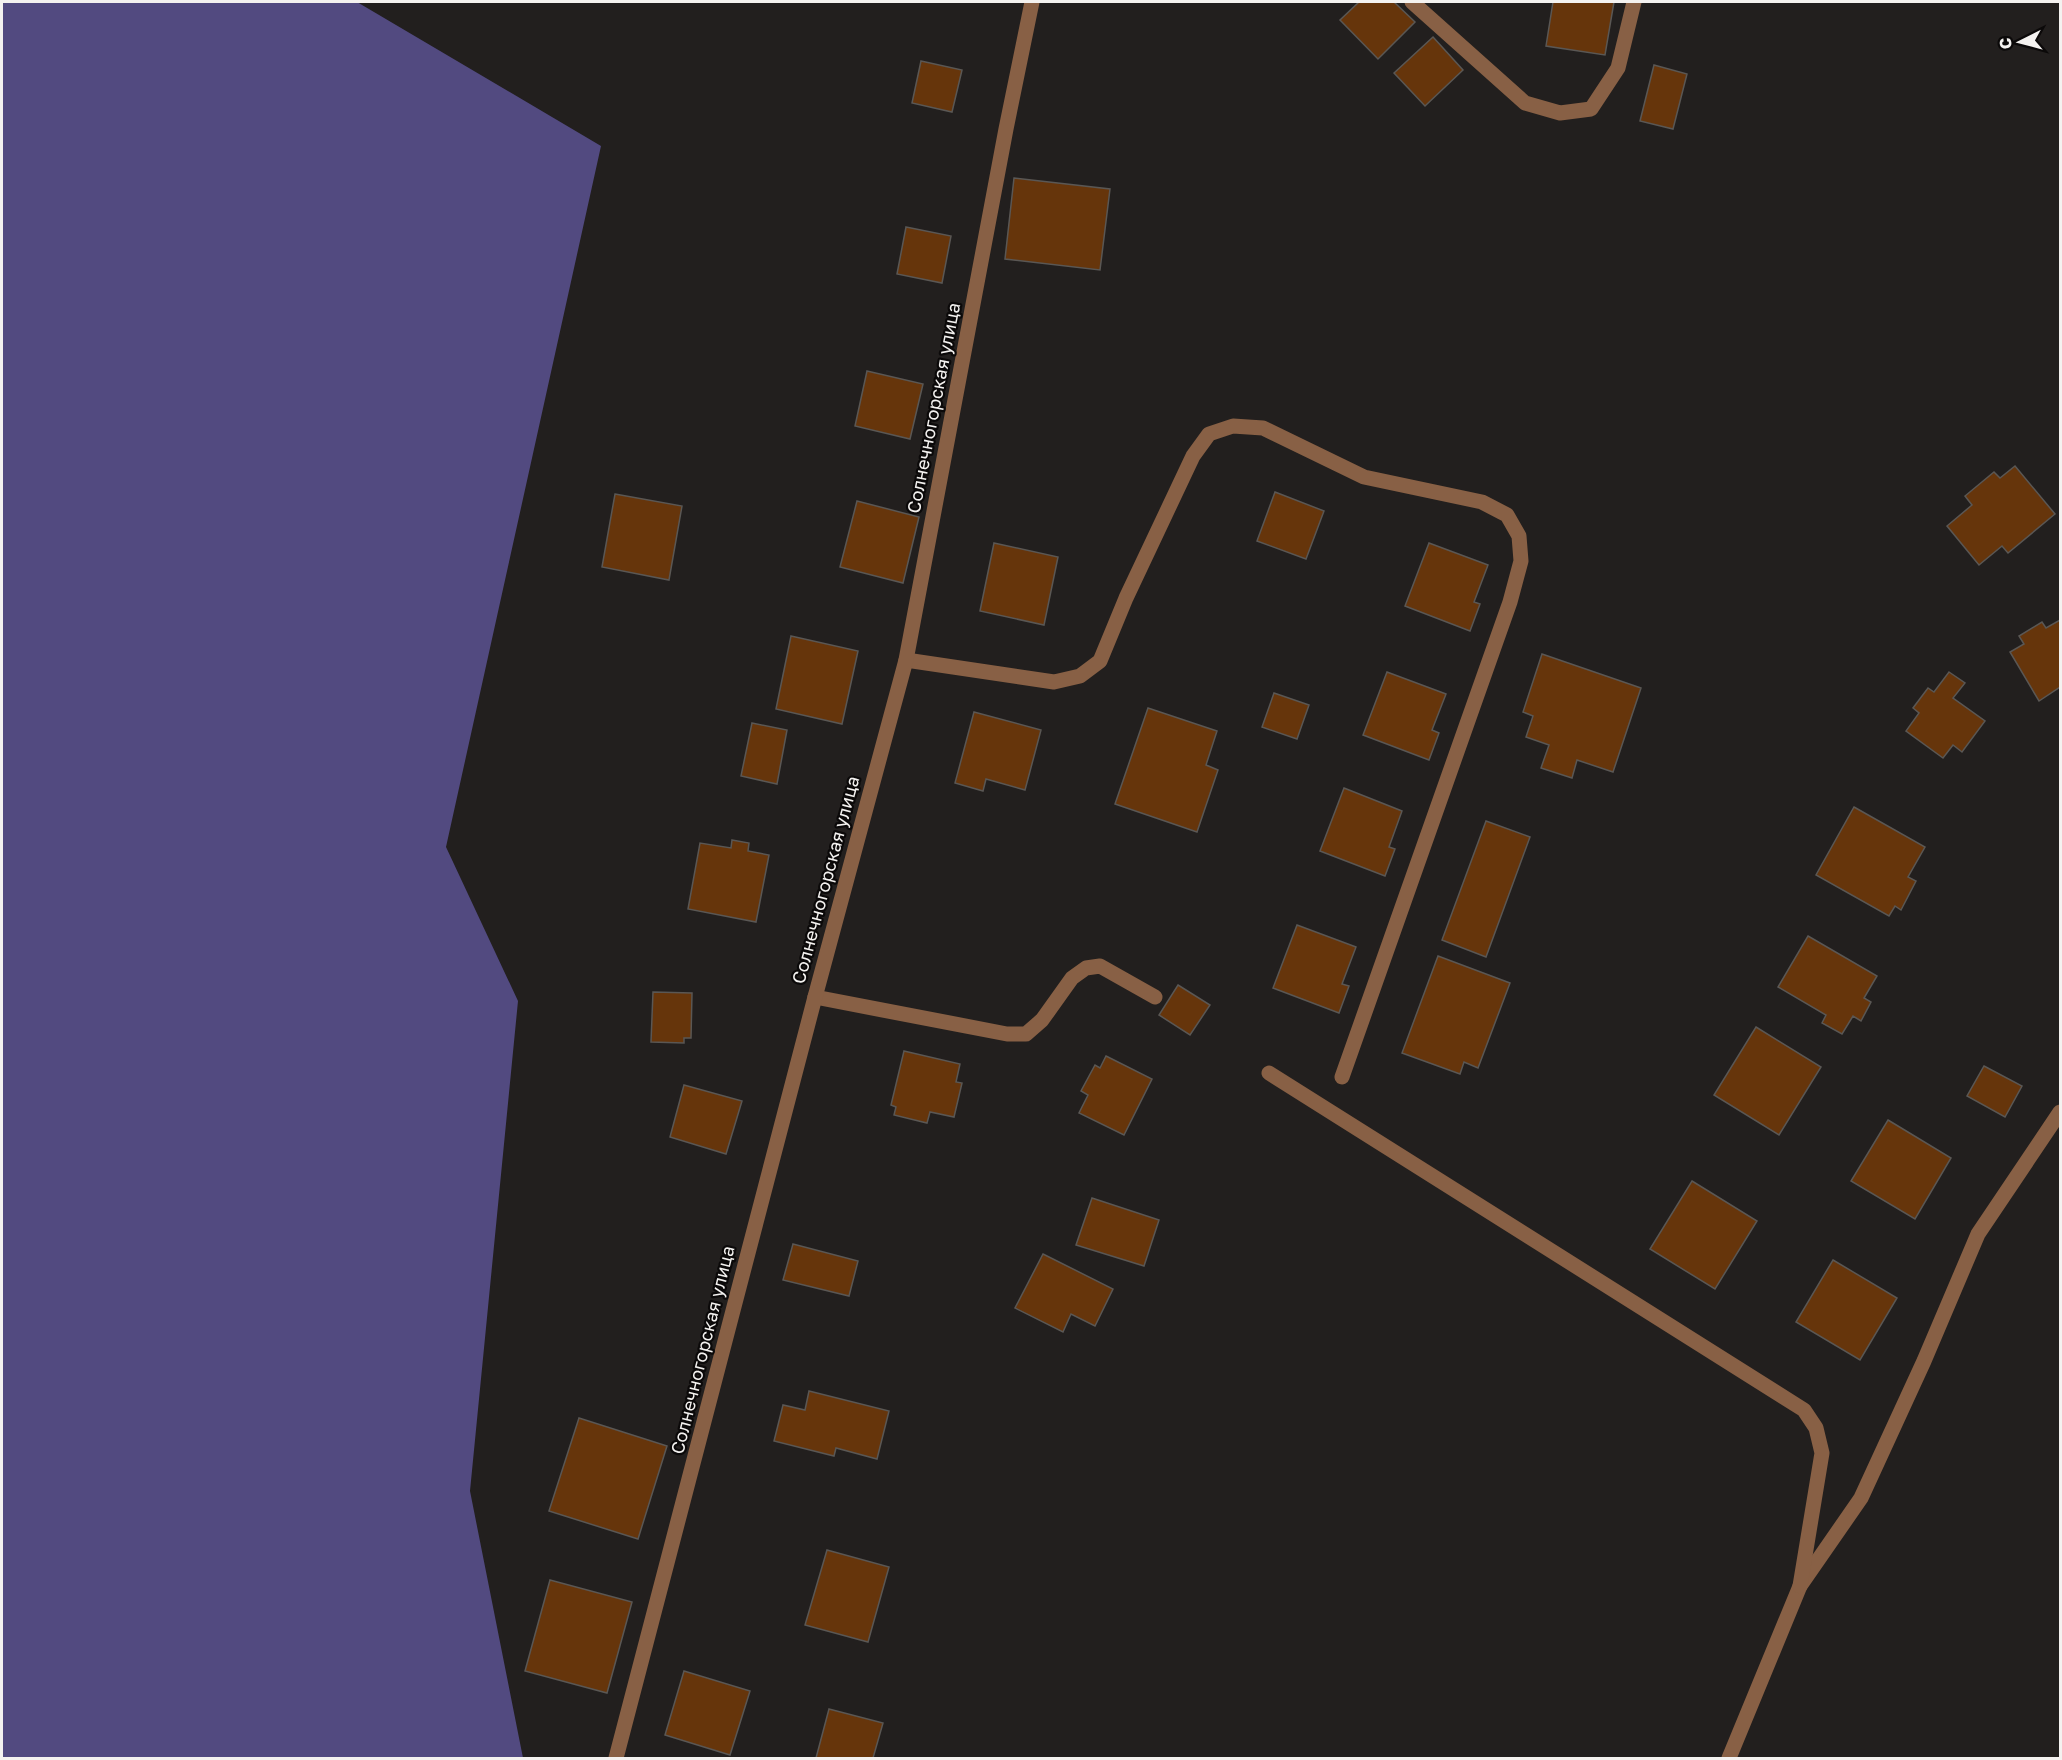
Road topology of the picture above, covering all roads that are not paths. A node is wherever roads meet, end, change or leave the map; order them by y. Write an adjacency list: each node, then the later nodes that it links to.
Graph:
1 (1032, 2): 4 (street, Солнечногорская улица)
2 (1412, 2): 3 (street)
3 (1634, 2)
4 (906, 660): 5 (street, Солнечногорская улица); 8 (street)
5 (815, 997): 6 (street); 11 (street, Солнечногорская улица)
6 (1155, 997)
7 (1269, 1073): 10 (street)
8 (1342, 1077)
9 (2061, 1112): 10 (street)
10 (1800, 1586): 12 (street)
11 (616, 1758)
12 (1729, 1758)

